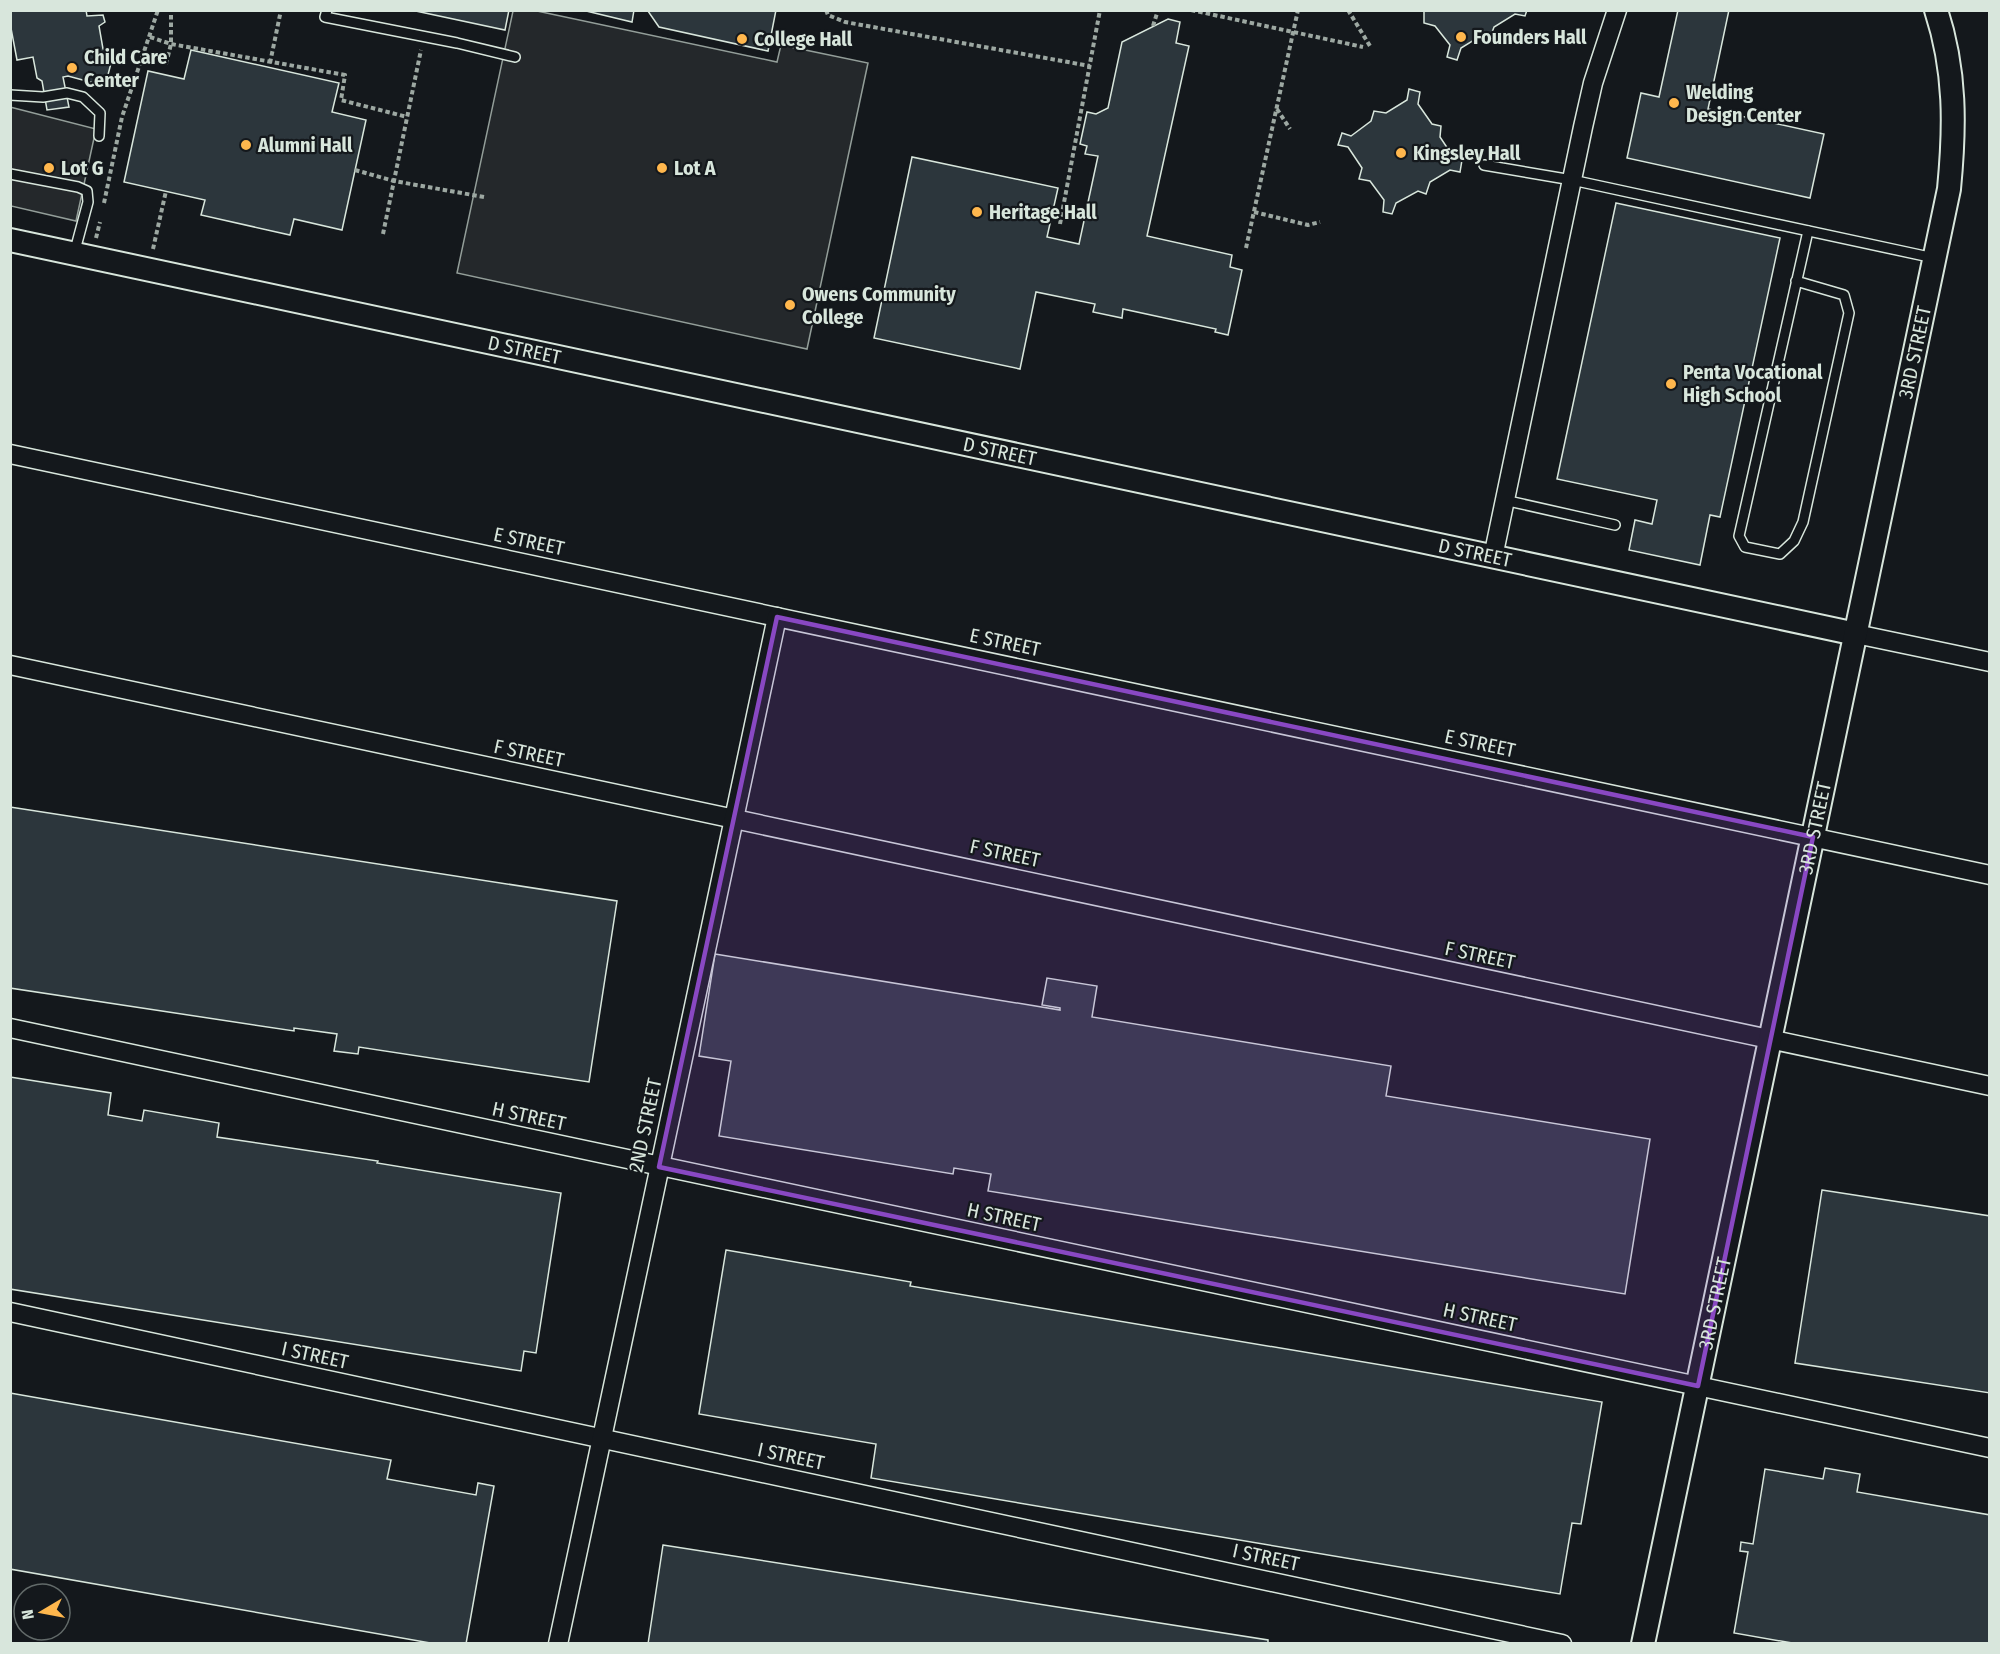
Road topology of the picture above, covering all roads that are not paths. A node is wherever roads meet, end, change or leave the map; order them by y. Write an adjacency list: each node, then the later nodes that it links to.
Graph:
1 (327, 10): 4 (lane)
2 (1617, 10): 9 (street)
3 (1936, 10): 13 (street, 3RD STREET)
4 (515, 57)
5 (10, 94): 6 (lane)
6 (99, 136)
7 (1484, 165): 9 (lane)
8 (10, 174): 12 (lane)
9 (1572, 180): 10 (lane); 16 (street)
10 (1808, 231): 13 (lane); 14 (lane)
11 (10, 240): 12 (street, D STREET)
12 (83, 256): 18 (street, D STREET)
13 (1935, 258): 20 (street, 3RD STREET)
14 (1796, 282): 14 (lane)
15 (10, 454): 19 (street, E STREET)
16 (1504, 500): 17 (lane); 18 (street)
17 (1615, 525)
18 (1493, 557): 20 (street, D STREET)
19 (777, 617): 23 (street, 2ND STREET); 24 (street, E STREET)
20 (1856, 634): 21 (street, D STREET); 24 (street, 3RD STREET)
21 (1989, 662)
22 (10, 665): 23 (street, F STREET)
23 (734, 818): 27 (street, F STREET); 29 (street, 2ND STREET)
24 (1814, 837): 25 (street, E STREET); 27 (street, 3RD STREET)
25 (1989, 875)
26 (10, 1028): 29 (street, H STREET)
27 (1771, 1040): 28 (street, F STREET); 31 (street, 3RD STREET)
28 (1989, 1086)
29 (659, 1167): 31 (street, H STREET); 32 (street, 2ND STREET)
30 (10, 1312): 32 (street, I STREET)
31 (1698, 1386): 33 (street, H STREET); 36 (street, 3RD STREET)
32 (600, 1438): 34 (street, 2ND STREET); 35 (street, I STREET)
33 (1989, 1448)
34 (558, 1644)
35 (1562, 1644)
36 (1643, 1644)

